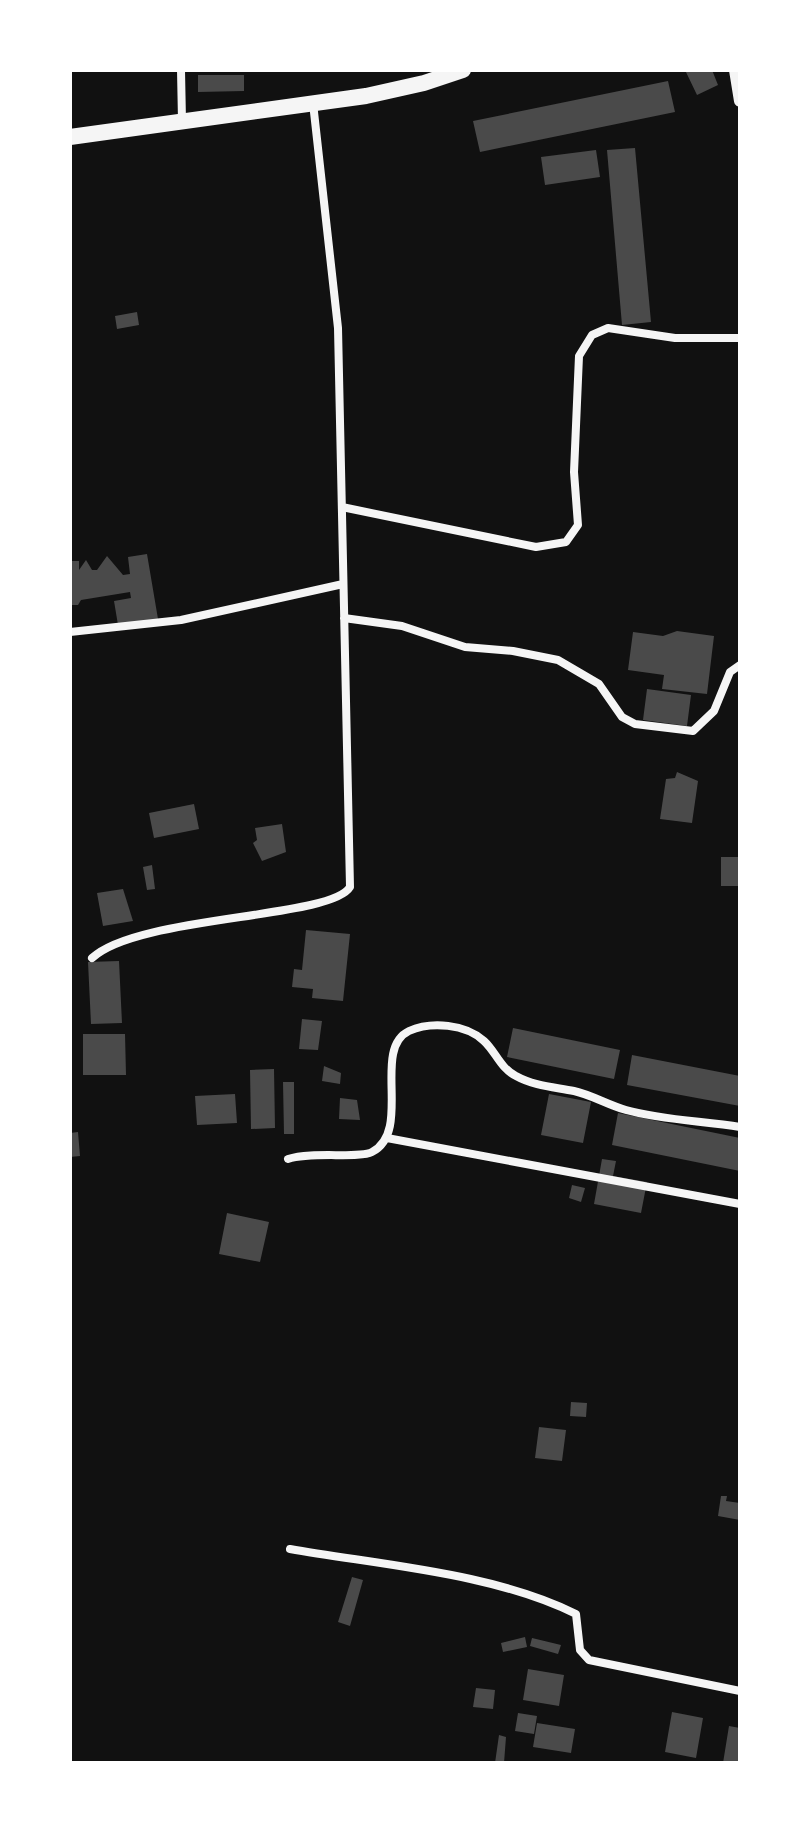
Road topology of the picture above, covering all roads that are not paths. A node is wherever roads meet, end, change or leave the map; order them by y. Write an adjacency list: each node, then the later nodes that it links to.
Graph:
1 (181, 70): 6 (street)
2 (463, 70): 5 (main road)
3 (735, 70): 4 (street)
4 (740, 101)
5 (313, 103): 6 (main road); 9 (street)
6 (182, 122): 7 (main road)
7 (70, 137)
8 (740, 338): 9 (street)
9 (342, 507): 10 (street)
10 (343, 584): 11 (street); 12 (street)
11 (344, 618): 13 (street); 14 (street)
12 (70, 632)
13 (740, 665)
14 (92, 958)
15 (740, 1127): 16 (street)
16 (387, 1138): 17 (street); 18 (street)
17 (288, 1159)
18 (740, 1204)
19 (290, 1549): 20 (street)
20 (740, 1691)

